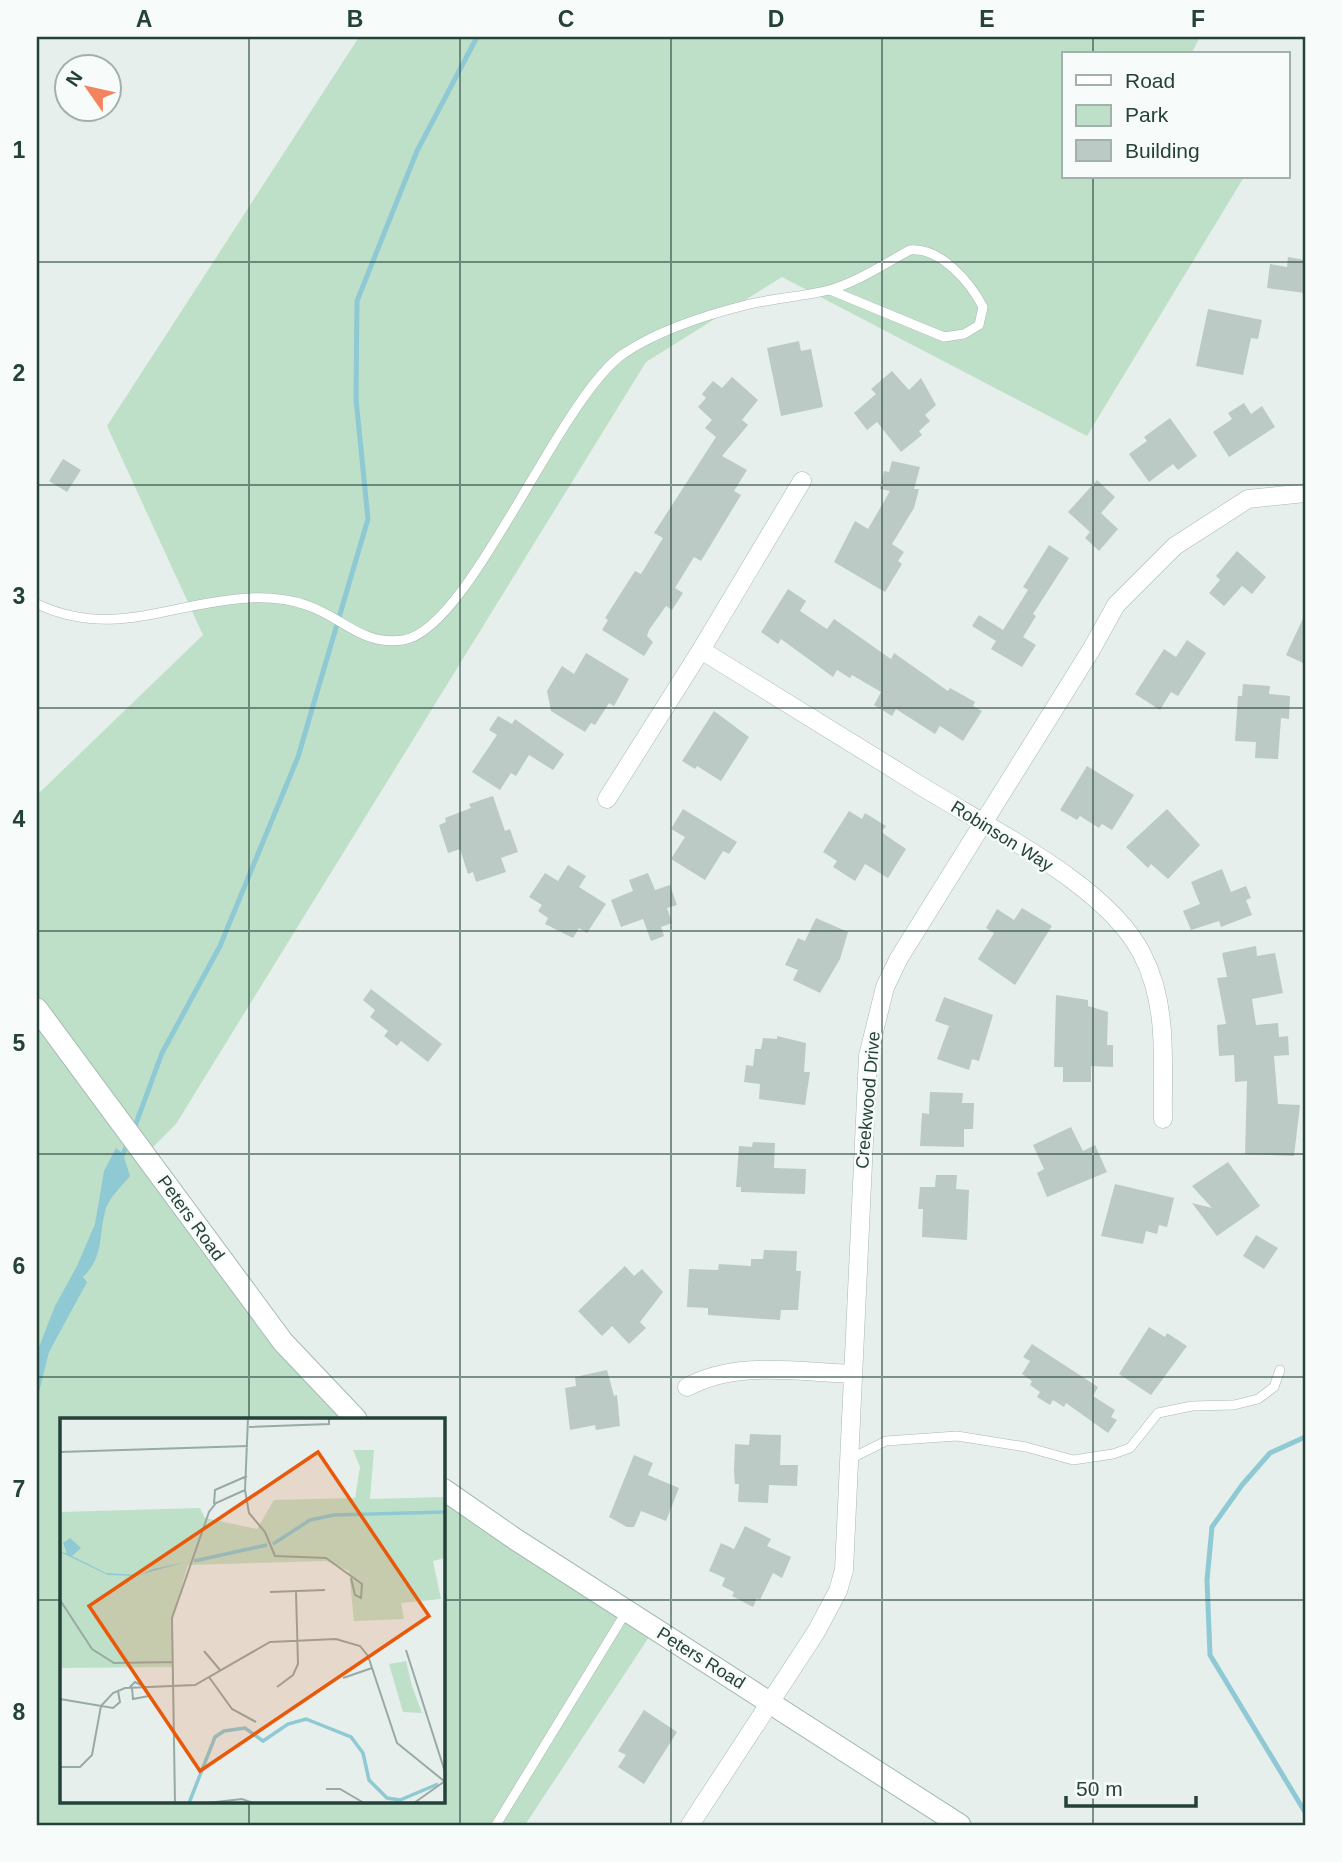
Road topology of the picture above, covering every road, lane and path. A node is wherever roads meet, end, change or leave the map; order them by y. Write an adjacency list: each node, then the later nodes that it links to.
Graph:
1 (830, 290): 1 (lane); 4 (lane)
2 (802, 481): 5 (street)
3 (1305, 493): 7 (street, Creekwood Drive)
4 (37, 604)
5 (701, 650): 6 (street); 7 (street, Robinson Way)
6 (607, 799)
7 (984, 824): 9 (street, Robinson Way); 11 (street, Creekwood Drive)
8 (37, 1009): 13 (street, Peters Road)
9 (1163, 1119)
10 (1280, 1370): 14 (lane)
11 (853, 1374): 12 (street); 14 (street, Creekwood Drive)
12 (687, 1387)
13 (355, 1418)
14 (850, 1459): 17 (street, Creekwood Drive)
15 (444, 1490): 16 (street, Peters Road)
16 (626, 1610): 17 (street, Peters Road); 18 (lane)
17 (769, 1701): 19 (street, Creekwood Drive); 20 (street, Peters Road)
18 (496, 1825)
19 (690, 1825)
20 (960, 1825)

